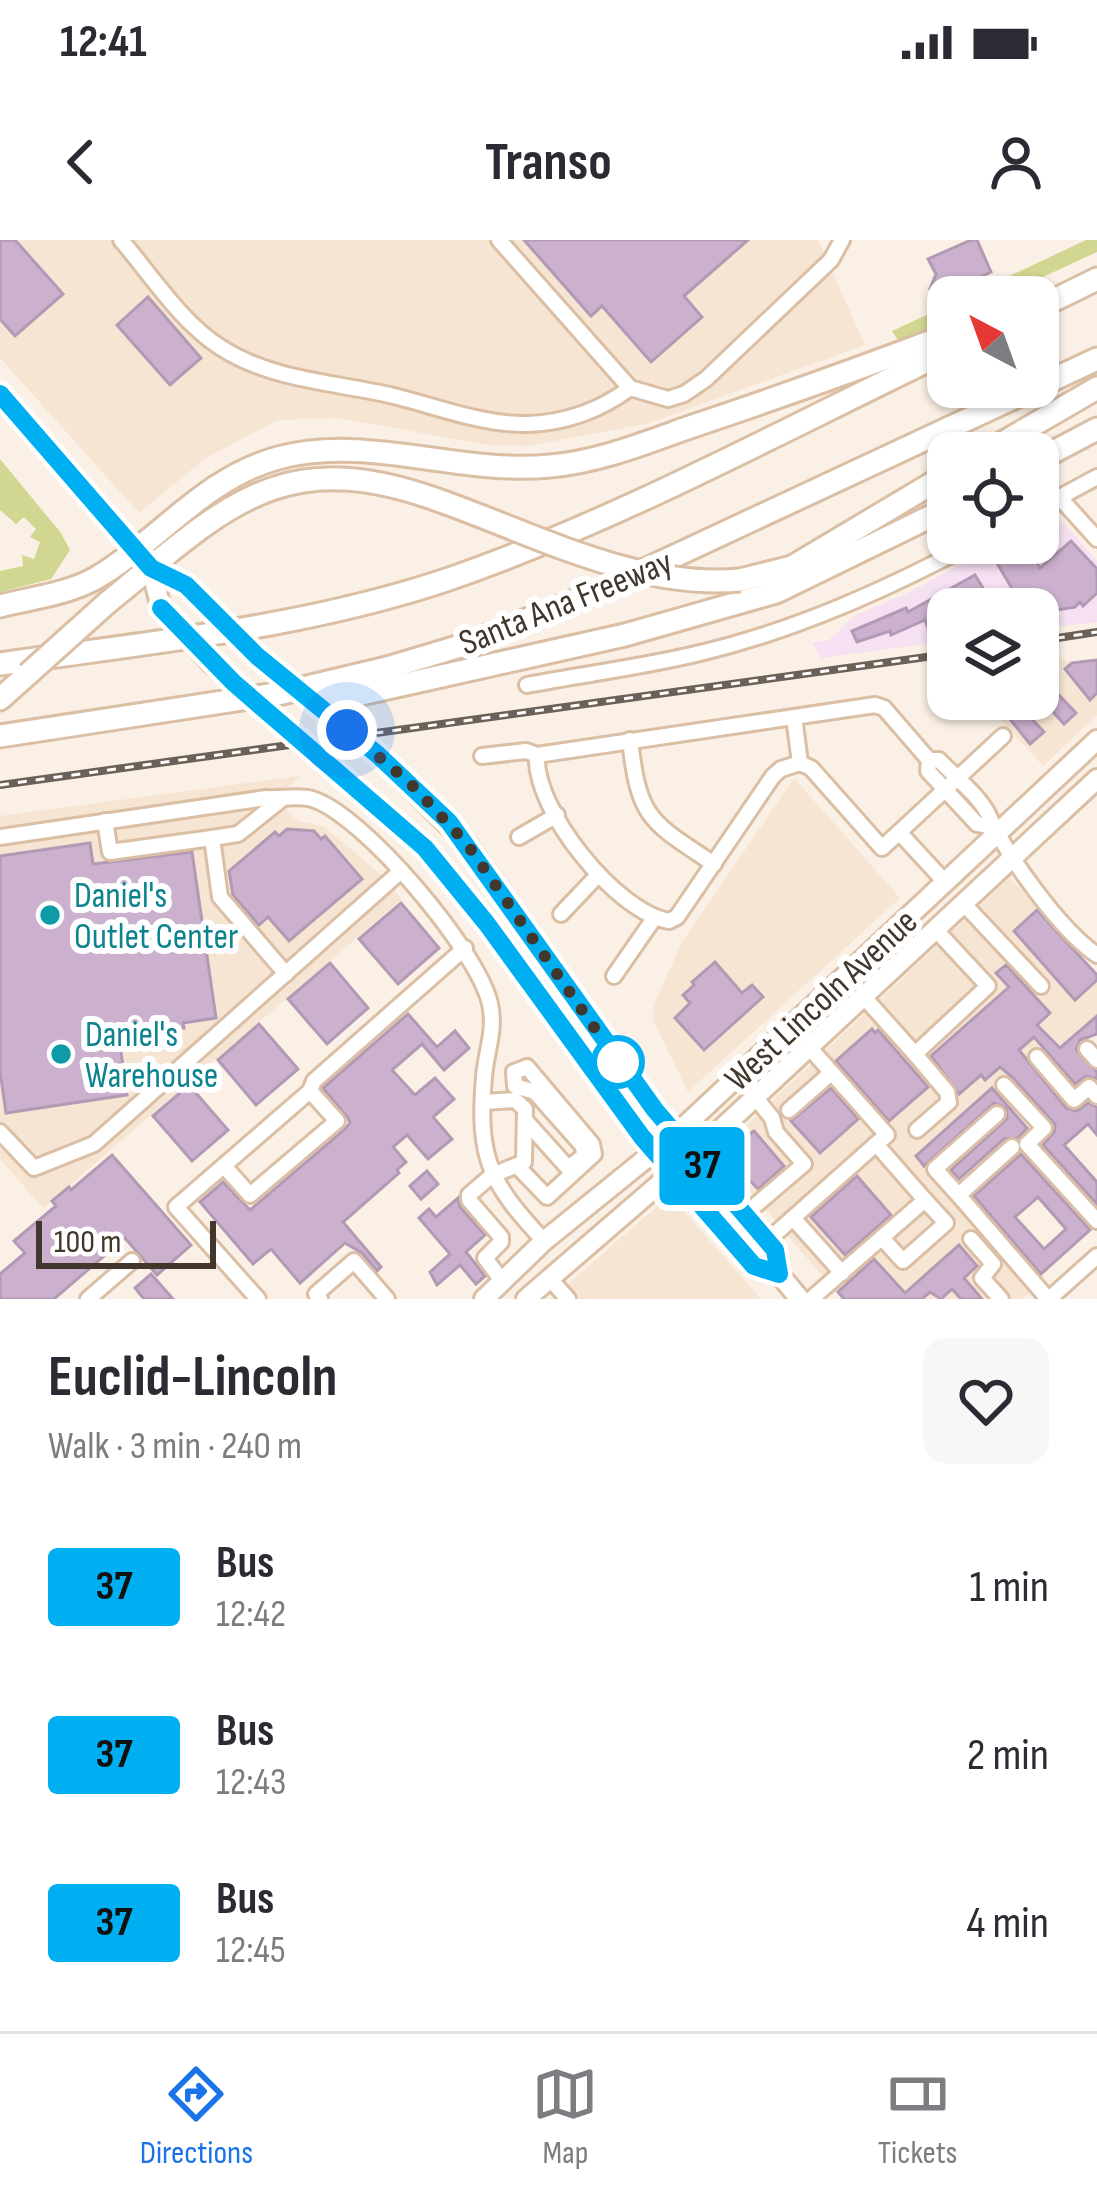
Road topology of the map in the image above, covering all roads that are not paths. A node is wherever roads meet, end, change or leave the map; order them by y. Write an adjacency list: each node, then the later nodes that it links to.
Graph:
1 (121, 240): 9 (street)
2 (499, 240): 9 (street)
3 (842, 240): 9 (street)
4 (1097, 279): 5 (highway)
5 (1059, 295)
6 (927, 342): 20 (highway)
7 (1097, 359): 25 (highway, Santa Ana Freeway)
8 (927, 361): 23 (highway, Santa Ana Freeway)
9 (630, 388)
10 (1097, 388): 13 (highway)
11 (0, 394): 20 (main road)
12 (1097, 429): 14 (highway)
13 (1021, 432)
14 (1059, 449)
15 (1097, 478): 17 (street)
16 (927, 486): 20 (highway, bridge)
17 (1060, 498): 19 (street)
18 (927, 519): 25 (highway)
19 (1097, 539)
20 (143, 559): 22 (highway); 26 (highway, bridge); 74 (main road, bridge); 77 (main road, bridge)
21 (934, 564): 24 (street)
22 (0, 606)
23 (0, 664)
24 (527, 686)
25 (282, 693): 28 (highway, Santa Ana Freeway)
26 (0, 699)
27 (794, 717): 30 (street); 34 (street); 36 (street)
28 (0, 736)
29 (1003, 736): 36 (street)
30 (630, 740): 32 (street); 46 (street)
31 (1097, 740): 40 (main road, West Lincoln Avenue)
32 (536, 755): 33 (street); 38 (street)
33 (482, 756)
34 (800, 763): 41 (street); 46 (street)
35 (1097, 779): 45 (main road, West Lincoln Avenue)
36 (951, 784): 40 (street); 41 (street)
37 (282, 799): 39 (street); 44 (street); 47 (street)
38 (557, 815): 43 (street); 48 (street)
39 (104, 821): 42 (street); 44 (street)
40 (995, 830): 45 (street); 49 (main road, West Lincoln Avenue)
41 (899, 832): 49 (street)
42 (0, 837)
43 (519, 837)
44 (212, 838): 56 (street)
45 (1010, 859): 50 (main road, West Lincoln Avenue); 55 (street)
46 (714, 864): 52 (street)
47 (401, 871): 54 (street); 56 (street)
48 (598, 875): 51 (street); 52 (street)
49 (945, 882): 74 (main road, West Lincoln Avenue)
50 (963, 903): 53 (main road, West Lincoln Avenue); 58 (street)
51 (561, 914)
52 (655, 916): 57 (street)
53 (935, 929): 59 (main road, West Lincoln Avenue); 61 (street)
54 (465, 948): 65 (street); 68 (street)
55 (1097, 955)
56 (286, 974): 73 (street)
57 (614, 976)
58 (1041, 986)
59 (863, 996): 60 (main road, West Lincoln Avenue); 61 (street)
60 (808, 1047): 63 (street); 67 (main road, West Lincoln Avenue)
61 (915, 1054): 72 (street)
62 (1037, 1057): 66 (street)
63 (831, 1073): 69 (street); 75 (street)
64 (1004, 1085): 87 (street)
65 (310, 1091): 79 (street); 79 (street)
66 (1097, 1096)
67 (754, 1097): 78 (main road, West Lincoln Avenue); 85 (street)
68 (484, 1102): 71 (street); 82 (street)
69 (789, 1110)
70 (997, 1114): 83 (street)
71 (525, 1120): 80 (street); 80 (street)
72 (916, 1130)
73 (0, 1132)
74 (675, 1135): 77 (main road, West Lincoln Avenue); 78 (main road)
75 (876, 1144): 84 (street); 86 (street)
76 (1012, 1147): 83 (street)
77 (654, 1152): 81 (main road); 90 (main road, West Lincoln Avenue)
78 (693, 1155): 81 (main road, West Lincoln Avenue); 85 (main road)
79 (224, 1166): 101 (street)
80 (517, 1166): 82 (street)
81 (673, 1172): 95 (main road); 96 (main road, West Lincoln Avenue)
82 (491, 1176): 90 (street); 97 (street)
83 (961, 1198): 99 (street)
84 (925, 1200): 88 (street); 88 (street)
85 (744, 1215): 91 (main road)
86 (793, 1218): 91 (street); 94 (street)
87 (1097, 1221)
88 (882, 1238): 94 (street)
89 (971, 1239): 108 (street)
90 (544, 1241): 97 (main road, West Lincoln Avenue)
91 (767, 1241): 95 (main road)
92 (1097, 1256): 99 (street)
93 (132, 1261): 100 (street)
94 (842, 1273): 107 (street)
95 (779, 1274): 106 (main road)
96 (550, 1279): 104 (main road, West Lincoln Avenue); 105 (street)
97 (503, 1282): 103 (main road, West Lincoln Avenue)
98 (377, 1295): 102 (street)
99 (1056, 1297)
100 (88, 1299)
101 (258, 1299)
102 (320, 1299)
103 (484, 1299)
104 (526, 1299)
105 (568, 1299)
106 (800, 1299)
107 (811, 1299)
108 (1001, 1299)

